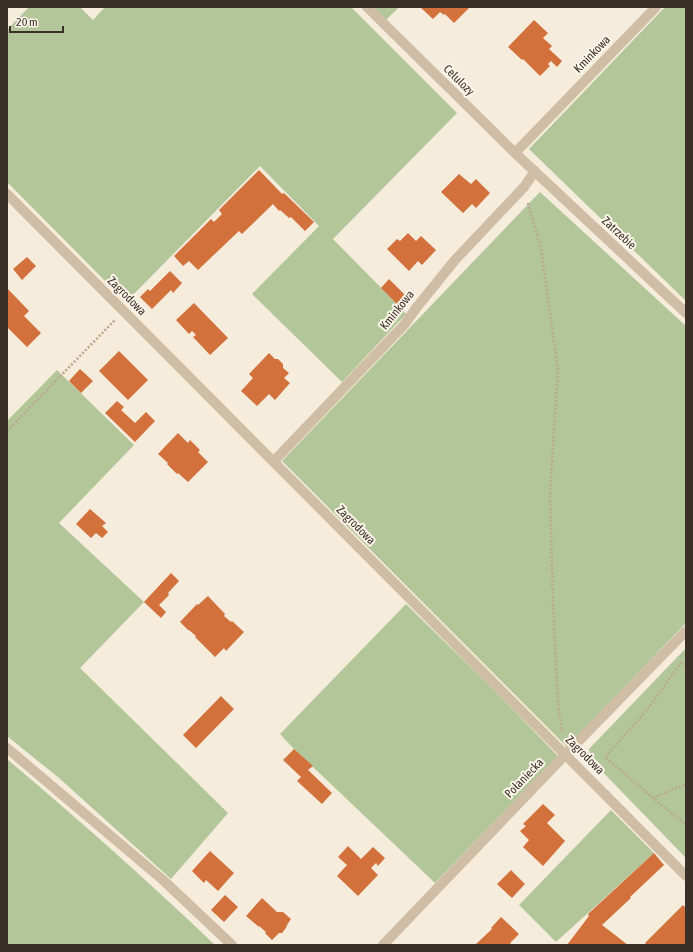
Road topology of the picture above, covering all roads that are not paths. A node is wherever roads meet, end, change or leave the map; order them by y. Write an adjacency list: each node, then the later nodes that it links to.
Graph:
1 (366, 7): 3 (street, Celulozy)
2 (656, 7): 3 (street, Kminkowa)
3 (515, 154): 4 (street, Celulozy)
4 (535, 171): 6 (street, Zatrzebie); 7 (street, Kminkowa)
5 (7, 194): 7 (street, Zagrodowa)
6 (686, 313)
7 (274, 460): 10 (street, Zagrodowa)
8 (686, 631): 10 (street, Połaniecka)
9 (7, 748): 12 (street)
10 (566, 754): 11 (street, Zagrodowa); 13 (street, Połaniecka)
11 (686, 876)
12 (232, 945)
13 (383, 945)

